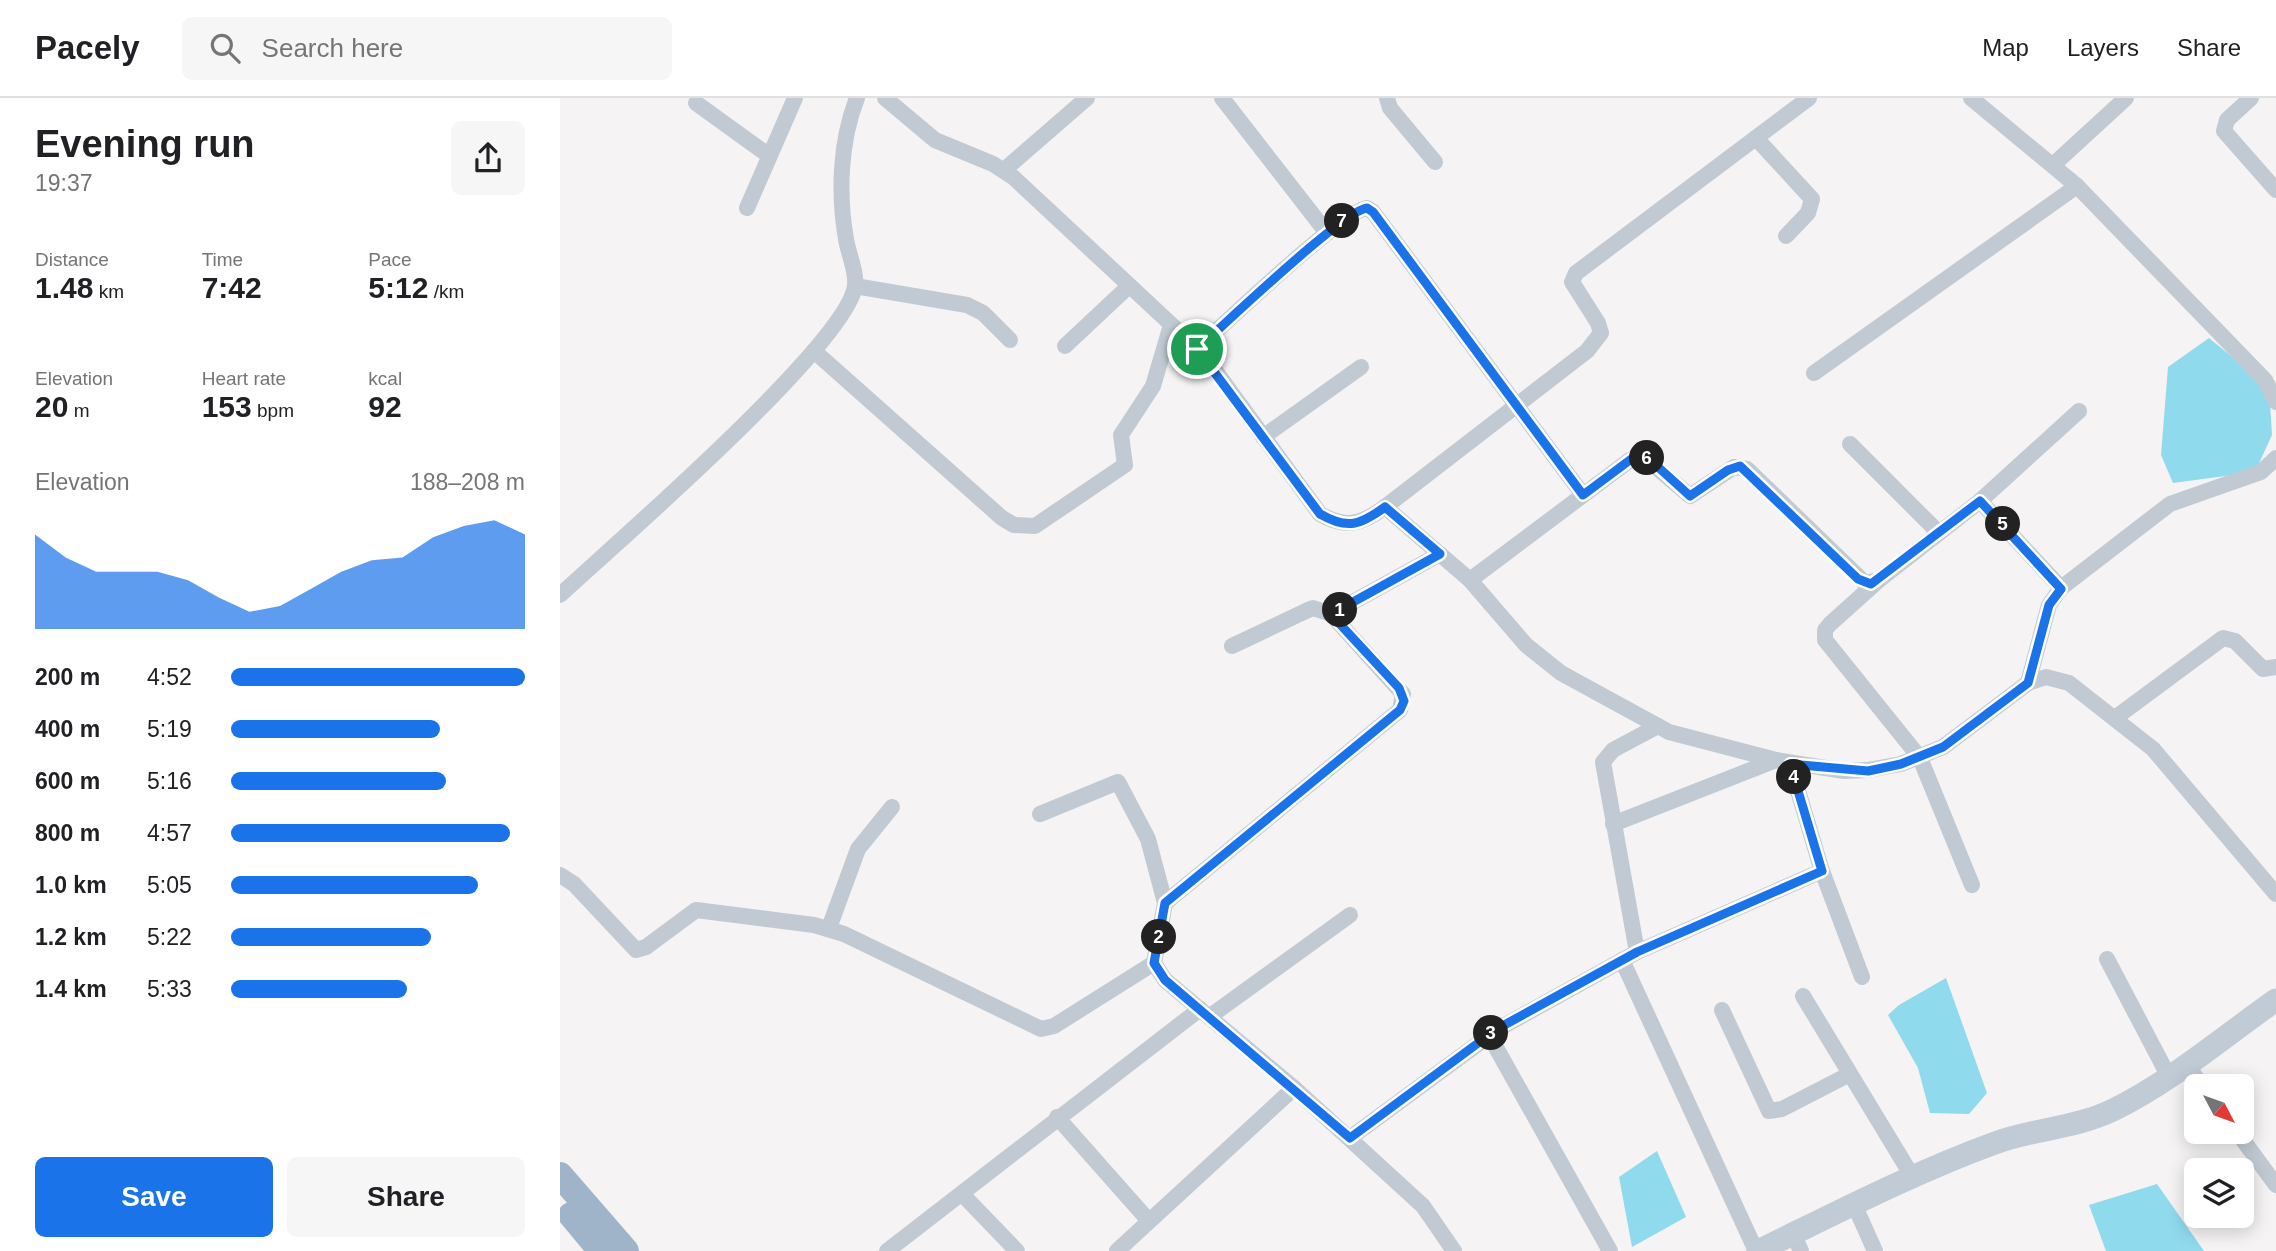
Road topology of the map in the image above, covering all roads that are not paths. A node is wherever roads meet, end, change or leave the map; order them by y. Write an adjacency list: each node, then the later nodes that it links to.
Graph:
1 (795, 98): 13 (street)
2 (857, 98): 22 (street)
3 (885, 98): 16 (street)
4 (1087, 98): 16 (street)
5 (1222, 98): 20 (street)
6 (1387, 98): 14 (street)
7 (1809, 98): 12 (street)
8 (2126, 98): 15 (street)
9 (2251, 98): 18 (street)
10 (1975, 99): 15 (street)
11 (696, 103): 13 (street)
12 (1756, 138): 21 (street); 32 (street)
13 (768, 155): 19 (street)
14 (1435, 162)
15 (2053, 165): 17 (street)
16 (1004, 170): 23 (street)
17 (2077, 186): 30 (street); 31 (street)
18 (2276, 190)
19 (747, 208)
20 (1327, 233): 27 (street); 32 (street)
21 (1786, 236)
22 (855, 286): 25 (street); 28 (street)
23 (1129, 286): 24 (street); 26 (street)
24 (1171, 325): 27 (street); 28 (street)
25 (1010, 340)
26 (1065, 346)
27 (1197, 349): 34 (street)
28 (814, 351): 45 (street)
29 (1361, 367): 34 (street)
30 (1814, 373)
31 (2275, 398)
32 (1517, 402): 37 (street); 39 (street)
33 (2079, 411): 38 (street)
34 (1263, 437): 39 (street)
35 (1850, 444): 40 (street)
36 (2276, 458): 44 (street)
37 (1583, 495): 42 (street); 43 (street)
38 (1980, 501): 40 (street); 44 (street)
39 (1385, 507): 41 (street)
40 (1938, 532): 43 (street)
41 (1440, 554): 42 (street); 46 (street)
42 (1471, 580): 51 (street)
43 (1879, 580): 52 (street)
44 (2061, 589): 49 (street)
45 (560, 595)
46 (1337, 616): 47 (street); 61 (street)
47 (1232, 646)
48 (2276, 667): 50 (street)
49 (2028, 683): 50 (street); 52 (street)
50 (2115, 718): 60 (street)
51 (1658, 726): 53 (street); 56 (street)
52 (1920, 758): 53 (street); 59 (street)
53 (1783, 762): 56 (street); 57 (street)
54 (892, 807): 63 (street)
55 (1040, 814): 61 (street)
56 (1613, 824): 64 (street)
57 (1822, 871): 64 (street); 67 (street)
58 (560, 875): 63 (street)
59 (1972, 885)
60 (2276, 894)
61 (1165, 903): 66 (street)
62 (1350, 915): 71 (street)
63 (830, 929): 66 (street)
64 (1629, 956): 72 (street); 95 (street)
65 (2108, 959): 73 (street)
66 (1154, 963): 71 (street)
67 (1862, 977)
68 (1803, 996): 74 (street)
69 (2276, 1000): 73 (main road)
70 (1722, 1010): 74 (street)
71 (1205, 1013): 76 (street); 77 (street)
72 (1489, 1035): 78 (street); 94 (street)
73 (2177, 1070): 75 (street); 81 (main road)
74 (1848, 1075): 81 (street)
75 (2184, 1075)
76 (1294, 1088): 78 (street); 86 (street)
77 (1057, 1117): 83 (street); 86 (street)
78 (1350, 1138): 93 (street)
79 (2246, 1144): 82 (street)
80 (560, 1175): 89 (highway)
81 (1912, 1176): 85 (main road)
82 (2276, 1185)
83 (963, 1195): 90 (street); 91 (street)
84 (560, 1201): 88 (highway)
85 (1854, 1204): 87 (main road); 96 (street)
86 (1149, 1221): 92 (street)
87 (1797, 1242): 95 (main road)
88 (601, 1251)
89 (626, 1251)
90 (887, 1251)
91 (1017, 1251)
92 (1117, 1251)
93 (1454, 1251)
94 (1610, 1251)
95 (1757, 1251)
96 (1875, 1251)

